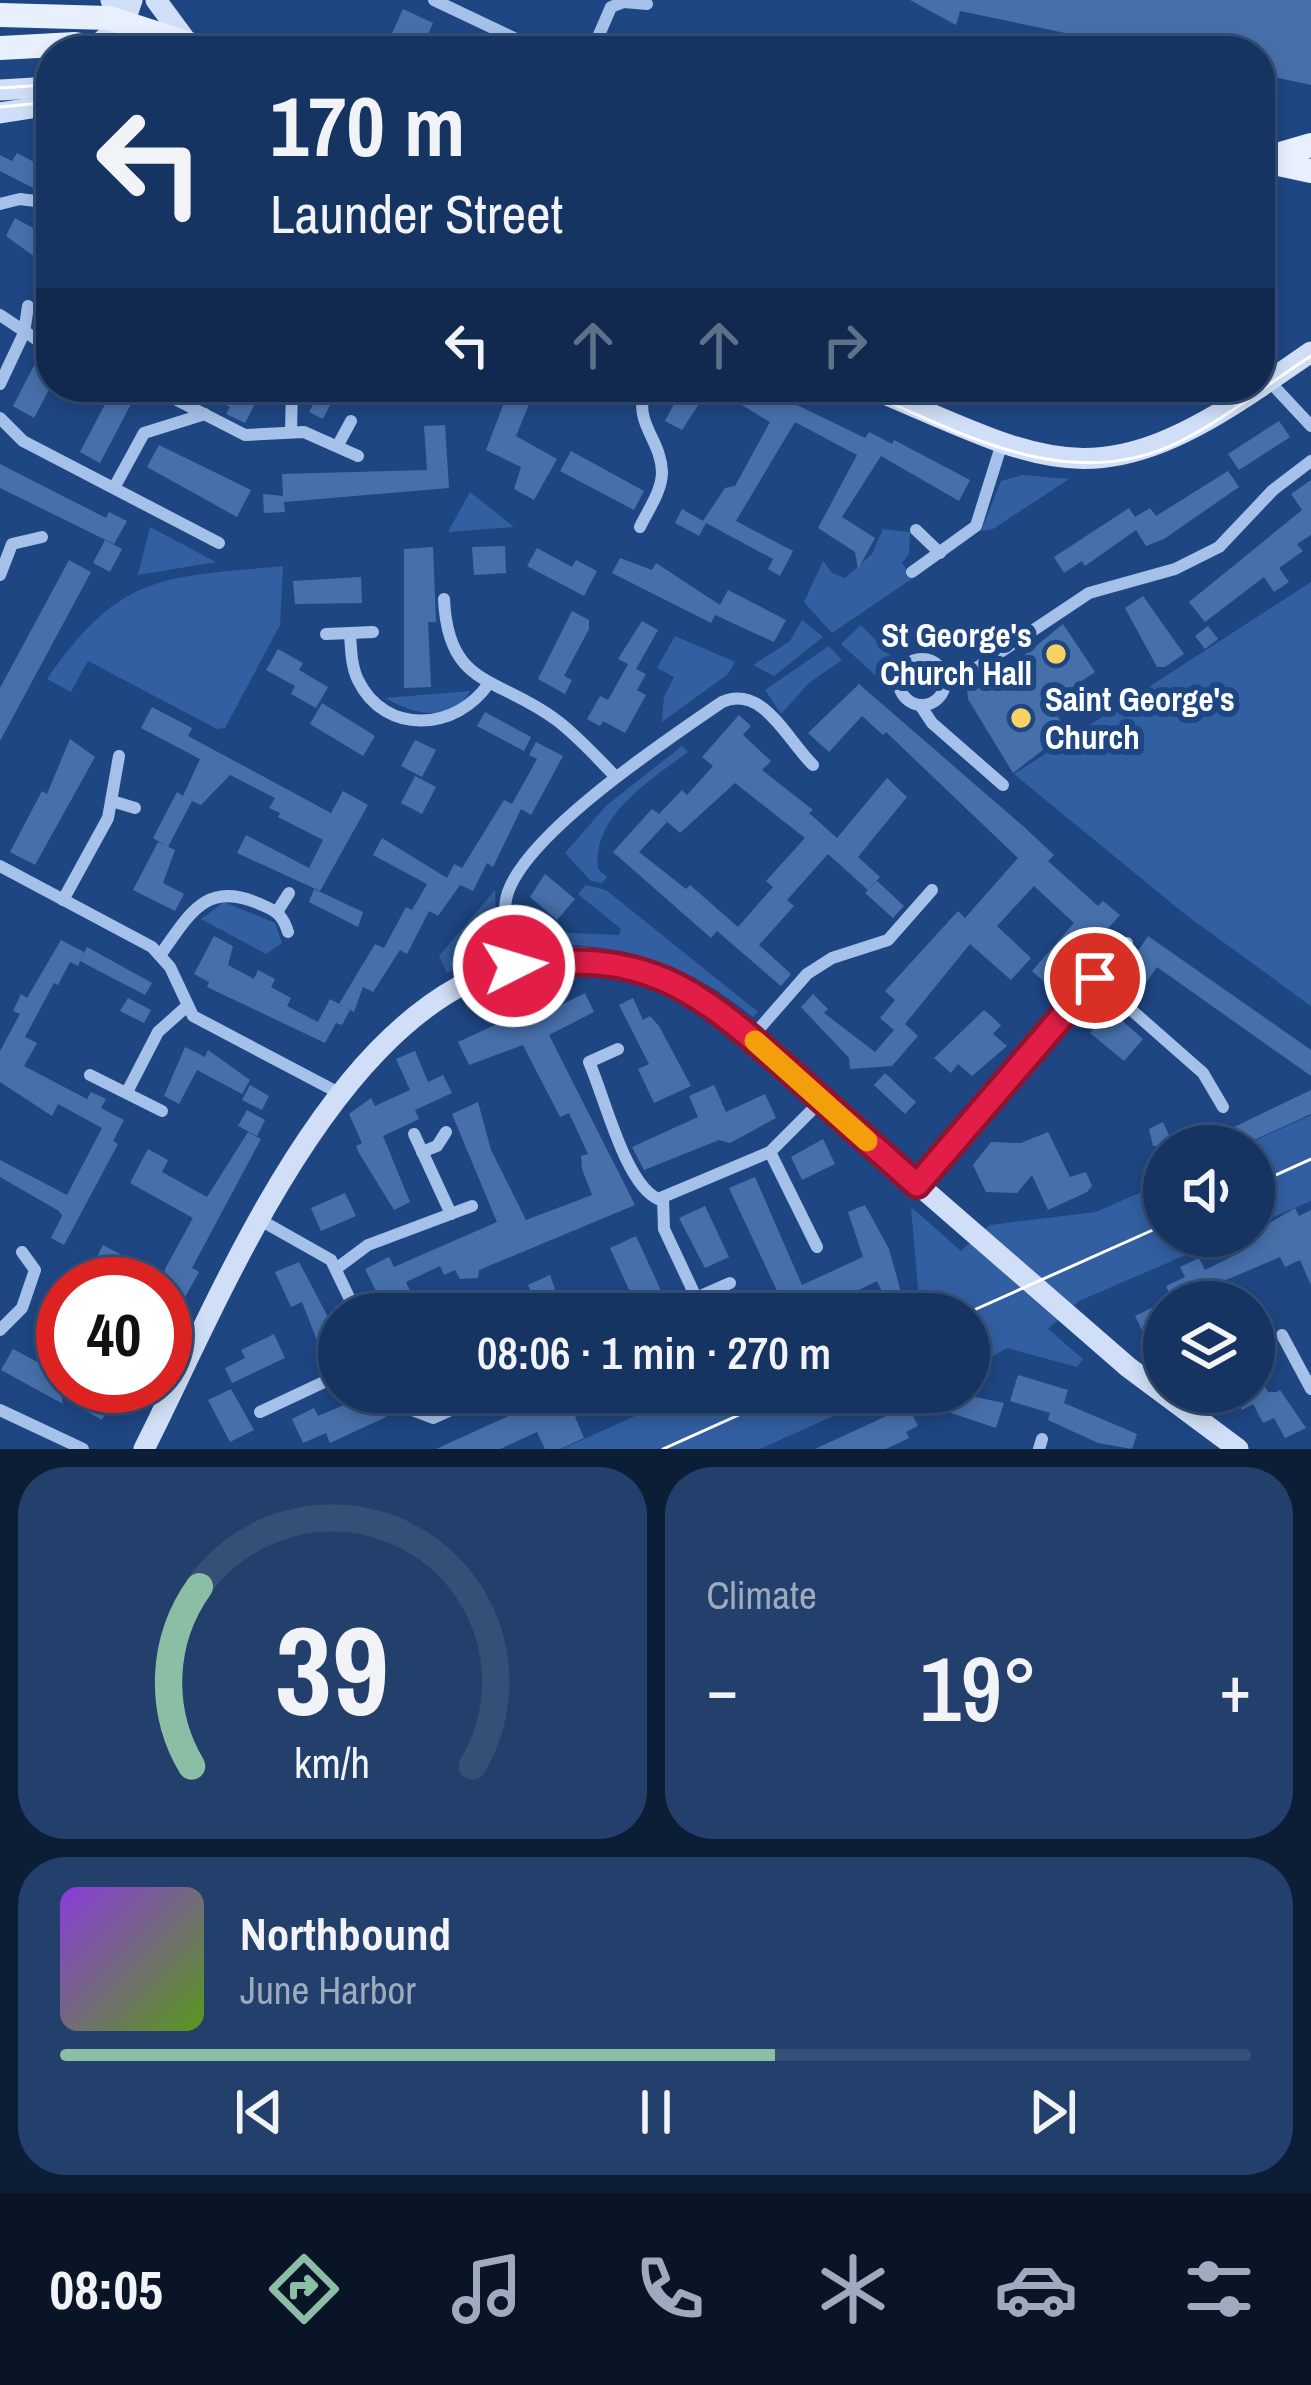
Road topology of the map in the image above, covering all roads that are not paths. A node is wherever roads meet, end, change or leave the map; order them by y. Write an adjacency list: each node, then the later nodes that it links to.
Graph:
1 (90, 0): 7 (street)
2 (156, 0): 11 (street)
3 (434, 0): 12 (street)
4 (647, 4): 13 (street)
5 (123, 7): 7 (main road); 8 (street); 9 (street); 10 (main road)
6 (0, 15): 7 (main road)
7 (45, 16)
8 (111, 36)
9 (131, 36)
10 (180, 36)
11 (183, 36)
12 (510, 36)
13 (598, 36)
14 (0, 48): 15 (main road)
15 (36, 48)
16 (36, 89): 17 (street)
17 (0, 90)
18 (36, 108): 19 (street)
19 (0, 113)
20 (1311, 145): 21 (main road)
21 (1275, 156)
22 (1275, 163): 23 (main road)
23 (1311, 171)
24 (36, 202): 25 (street)
25 (0, 204)
26 (28, 305): 28 (street)
27 (0, 315): 28 (street)
28 (24, 333): 29 (street); 32 (street)
29 (36, 339)
30 (1311, 352): 31 (street)
31 (1275, 377)
32 (0, 383)
33 (1275, 395): 42 (street)
34 (181, 402): 39 (street)
35 (292, 402): 43 (street)
36 (643, 402): 49 (street)
37 (905, 402): 44 (street)
38 (1238, 402): 44 (street)
39 (206, 414): 43 (street); 48 (street)
40 (0, 418): 48 (street)
41 (351, 421): 45 (street)
42 (1311, 426)
43 (291, 432): 45 (street)
44 (1002, 442): 53 (street)
45 (338, 445): 46 (street)
46 (358, 456)
47 (1311, 461): 60 (street)
48 (115, 486): 52 (street)
49 (640, 527)
50 (916, 530): 53 (street)
51 (42, 537): 55 (street)
52 (219, 543)
53 (940, 553): 54 (street)
54 (912, 572)
55 (0, 575)
56 (444, 599): 61 (street)
57 (373, 632): 58 (street)
58 (350, 633): 59 (street); 61 (street)
59 (326, 634)
60 (946, 680): 62 (street); 62 (street)
61 (489, 683): 65 (street)
62 (920, 705): 66 (street)
63 (119, 756): 67 (street)
64 (814, 765): 65 (street)
65 (616, 777): 77 (street)
66 (1003, 785)
67 (112, 801): 68 (street); 72 (street)
68 (135, 808)
69 (0, 866): 72 (street)
70 (932, 890): 80 (street)
71 (289, 892): 73 (street)
72 (63, 900): 76 (street)
73 (278, 912): 74 (street); 76 (street)
74 (288, 932)
75 (1126, 943): 78 (street)
76 (161, 954): 79 (street)
77 (514, 966): 80 (street); 84 (street)
78 (1095, 978): 86 (street); 92 (street)
79 (186, 1007): 83 (street); 84 (street)
80 (751, 1037): 85 (street)
81 (618, 1048): 93 (street)
82 (90, 1075): 83 (street)
83 (128, 1092): 87 (street)
84 (339, 1093): 96 (street)
85 (822, 1100): 91 (street); 92 (street)
86 (1223, 1107)
87 (163, 1111)
88 (446, 1132): 90 (street)
89 (415, 1134): 90 (street)
90 (422, 1152): 95 (street)
91 (770, 1152): 93 (street); 97 (street)
92 (917, 1185): 108 (street)
93 (663, 1198): 100 (street)
94 (472, 1206): 95 (street)
95 (452, 1214): 99 (street)
96 (262, 1221): 99 (street); 110 (street)
97 (817, 1247)
98 (22, 1252): 102 (street)
99 (337, 1268): 101 (street)
100 (730, 1282)
101 (348, 1293)
102 (0, 1330)
103 (1282, 1335): 105 (street)
104 (318, 1385): 107 (street)
105 (1311, 1389)
106 (0, 1410): 109 (street)
107 (260, 1412)
108 (1213, 1442): 111 (street)
109 (82, 1449)
110 (144, 1449)
111 (1238, 1449)

